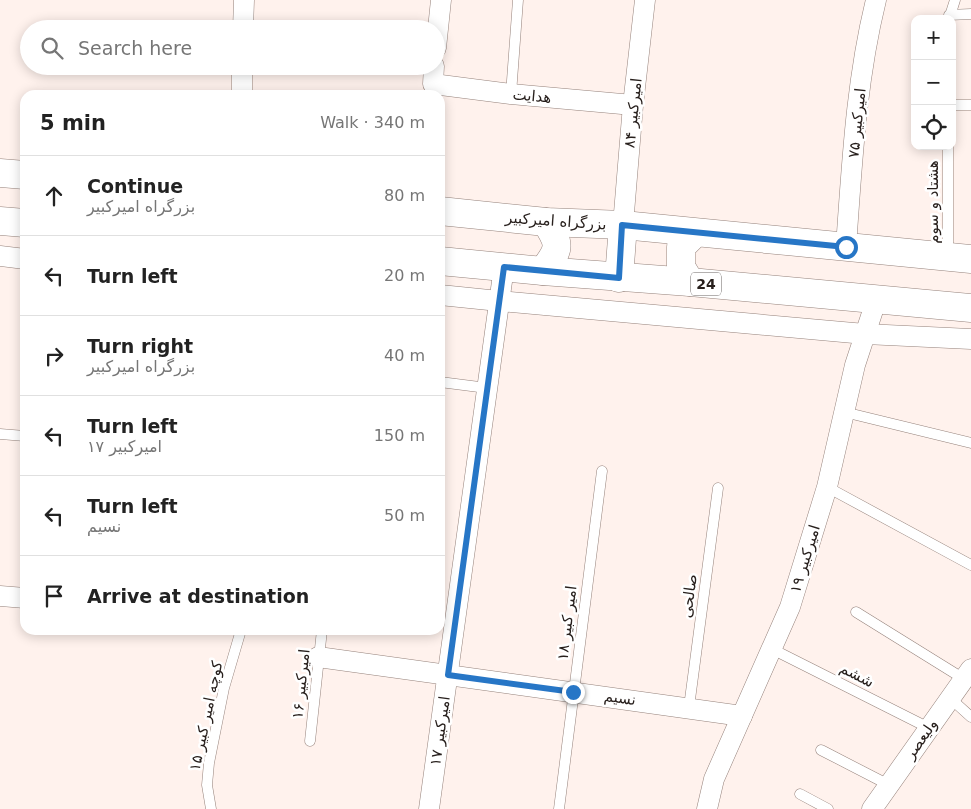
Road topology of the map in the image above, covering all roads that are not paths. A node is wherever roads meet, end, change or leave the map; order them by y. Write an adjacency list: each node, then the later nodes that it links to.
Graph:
1 (244, 0): 10 (street)
2 (441, 0): 11 (street)
3 (518, 0): 15 (lane)
4 (645, 0): 16 (street, امیرکبیر ۸۴)
5 (876, 0): 28 (street, امیرکبیر ۷۵)
6 (955, 0): 8 (lane)
7 (971, 14): 9 (lane)
8 (950, 15)
9 (956, 16)
10 (243, 20)
11 (439, 20)
12 (242, 75): 14 (street)
13 (434, 75): 15 (street, هدایت)
14 (242, 90)
15 (511, 94): 16 (street, هدایت)
16 (633, 105): 26 (street, امیرکبیر ۸۴)
17 (956, 105): 18 (lane)
18 (971, 105)
19 (948, 150): 31 (lane, هشتاد و سوم)
20 (0, 173): 21 (main road)
21 (20, 175)
22 (445, 212): 24 (main road, بزرگراه امیرکبیر)
23 (0, 221): 25 (main road)
24 (546, 222): 26 (main road, بزرگراه امیرکبیر); 34 (main road)
25 (20, 223)
26 (622, 225): 27 (main road, بزرگراه امیرکبیر); 35 (main road)
27 (695, 233): 28 (main road, بزرگراه امیرکبیر); 36 (main road)
28 (846, 247): 31 (main road, بزرگراه امیرکبیر)
29 (0, 256): 30 (street)
30 (20, 258)
31 (960, 259)
32 (445, 261): 33 (main road, 24)
33 (504, 267): 34 (main road, 24); 39 (street, امیرکبیر ۱۷)
34 (543, 271): 35 (main road, 24)
35 (619, 278): 36 (main road, 24)
36 (690, 282): 38 (main road, 24)
37 (445, 296): 39 (street)
38 (876, 301): 40 (main road, 24); 41 (street, امیرکبیر ۱۹)
39 (499, 302): 41 (street); 44 (street, امیرکبیر ۱۷)
40 (971, 308)
41 (865, 334): 42 (street); 45 (street, امیرکبیر ۱۹)
42 (971, 340)
43 (445, 383): 44 (lane)
44 (487, 388): 61 (street, امیرکبیر ۱۷)
45 (844, 412): 48 (lane); 50 (street, امیرکبیر ۱۹)
46 (0, 434): 47 (lane)
47 (20, 436)
48 (971, 443)
49 (602, 471): 62 (lane, امیر کبیر ۱۸)
50 (827, 487): 52 (lane); 58 (street, امیرکبیر ۱۹)
51 (718, 488): 64 (lane, صالحی)
52 (971, 565)
53 (0, 596): 54 (street)
54 (20, 598)
55 (856, 612): 60 (lane)
56 (240, 635): 72 (lane, کوچه امیر کبیر ۱۵)
57 (321, 635): 59 (lane, امیرکبیر ۱۶)
58 (772, 649): 65 (street, امیرکبیر ۱۹); 67 (lane, ششم)
59 (318, 657): 61 (street, نسیم); 68 (lane, امیرکبیر ۱۶)
60 (967, 674): 63 (street, ولیعصر)
61 (448, 675): 62 (street, نسیم); 73 (street, امیرکبیر ۱۷)
62 (573, 692): 64 (street, نسیم); 74 (lane, امیر کبیر ۱۸)
63 (950, 698): 66 (lane); 67 (street, ولیعصر)
64 (689, 708): 65 (street, نسیم)
65 (742, 716): 75 (street, امیرکبیر ۱۹)
66 (971, 717)
67 (929, 728): 70 (street, ولیعصر)
68 (310, 741)
69 (821, 750): 70 (lane)
70 (889, 785): 77 (street, ولیعصر)
71 (800, 794): 76 (lane)
72 (211, 809)
73 (429, 809)
74 (558, 809)
75 (707, 809)
76 (828, 809)
77 (872, 809)

